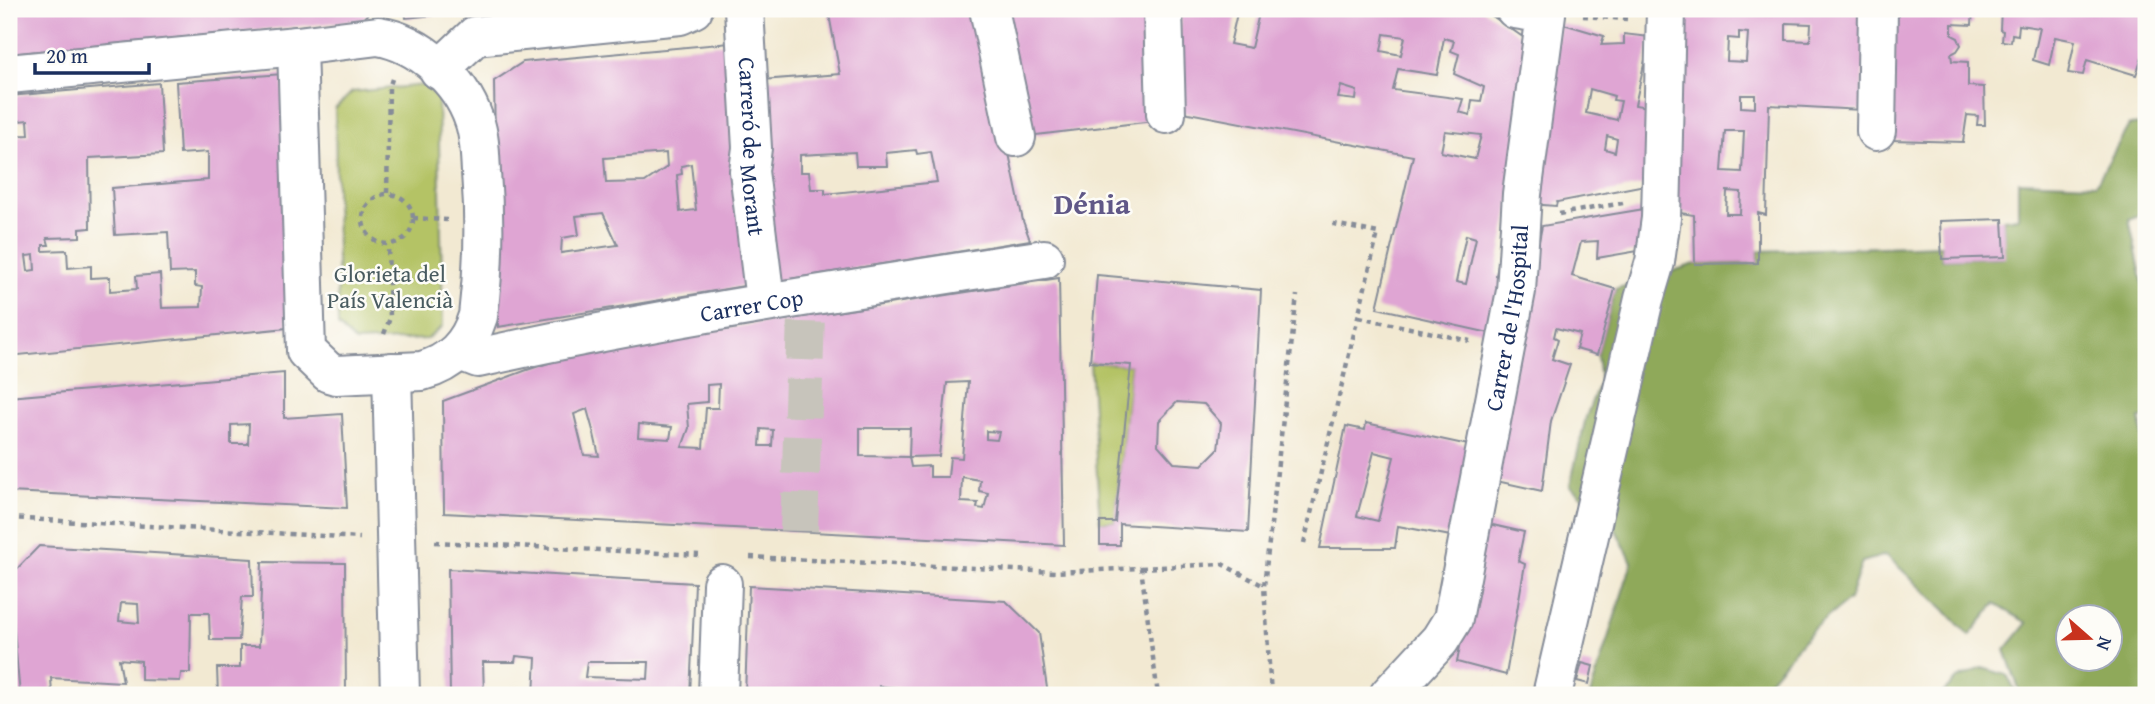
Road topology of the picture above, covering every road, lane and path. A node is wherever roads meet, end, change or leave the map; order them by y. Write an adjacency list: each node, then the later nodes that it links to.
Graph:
1 (693, 9): 10 (street)
2 (744, 9): 23 (street, Carreró de Morant)
3 (989, 9): 14 (street)
4 (1163, 9): 12 (street)
5 (1878, 9): 13 (street)
6 (1530, 11): 7 (path); 19 (street, Carrer de l'Hospital)
7 (1666, 15): 16 (street)
8 (390, 29): 9 (street); 10 (street); 15 (path)
9 (297, 46): 11 (street); 28 (street)
10 (439, 70): 27 (street)
11 (9, 74)
12 (1166, 114)
13 (1876, 131)
14 (1016, 137)
15 (387, 193): 17 (path); 21 (path)
16 (1661, 207): 19 (path); 40 (street)
17 (413, 218): 18 (path); 21 (path)
18 (444, 220)
19 (1519, 221): 26 (street, Carrer de l'Hospital)
20 (1329, 223): 25 (path)
21 (388, 245): 28 (path)
22 (1044, 259): 27 (street, Carrer Cop)
23 (763, 284)
24 (1297, 295): 34 (path)
25 (1359, 317): 26 (path); 31 (path)
26 (1505, 348): 39 (street, Carrer de l'Hospital)
27 (460, 351): 28 (street)
28 (381, 373): 30 (street)
29 (9, 518): 30 (path)
30 (397, 540): 32 (path); 35 (street)
31 (1304, 543)
32 (721, 565): 33 (path); 36 (street)
33 (1141, 568): 34 (path); 37 (path)
34 (1264, 586): 38 (path)
35 (400, 695)
36 (718, 695)
37 (1158, 695)
38 (1271, 695)
39 (1389, 695)
40 (1552, 695)

